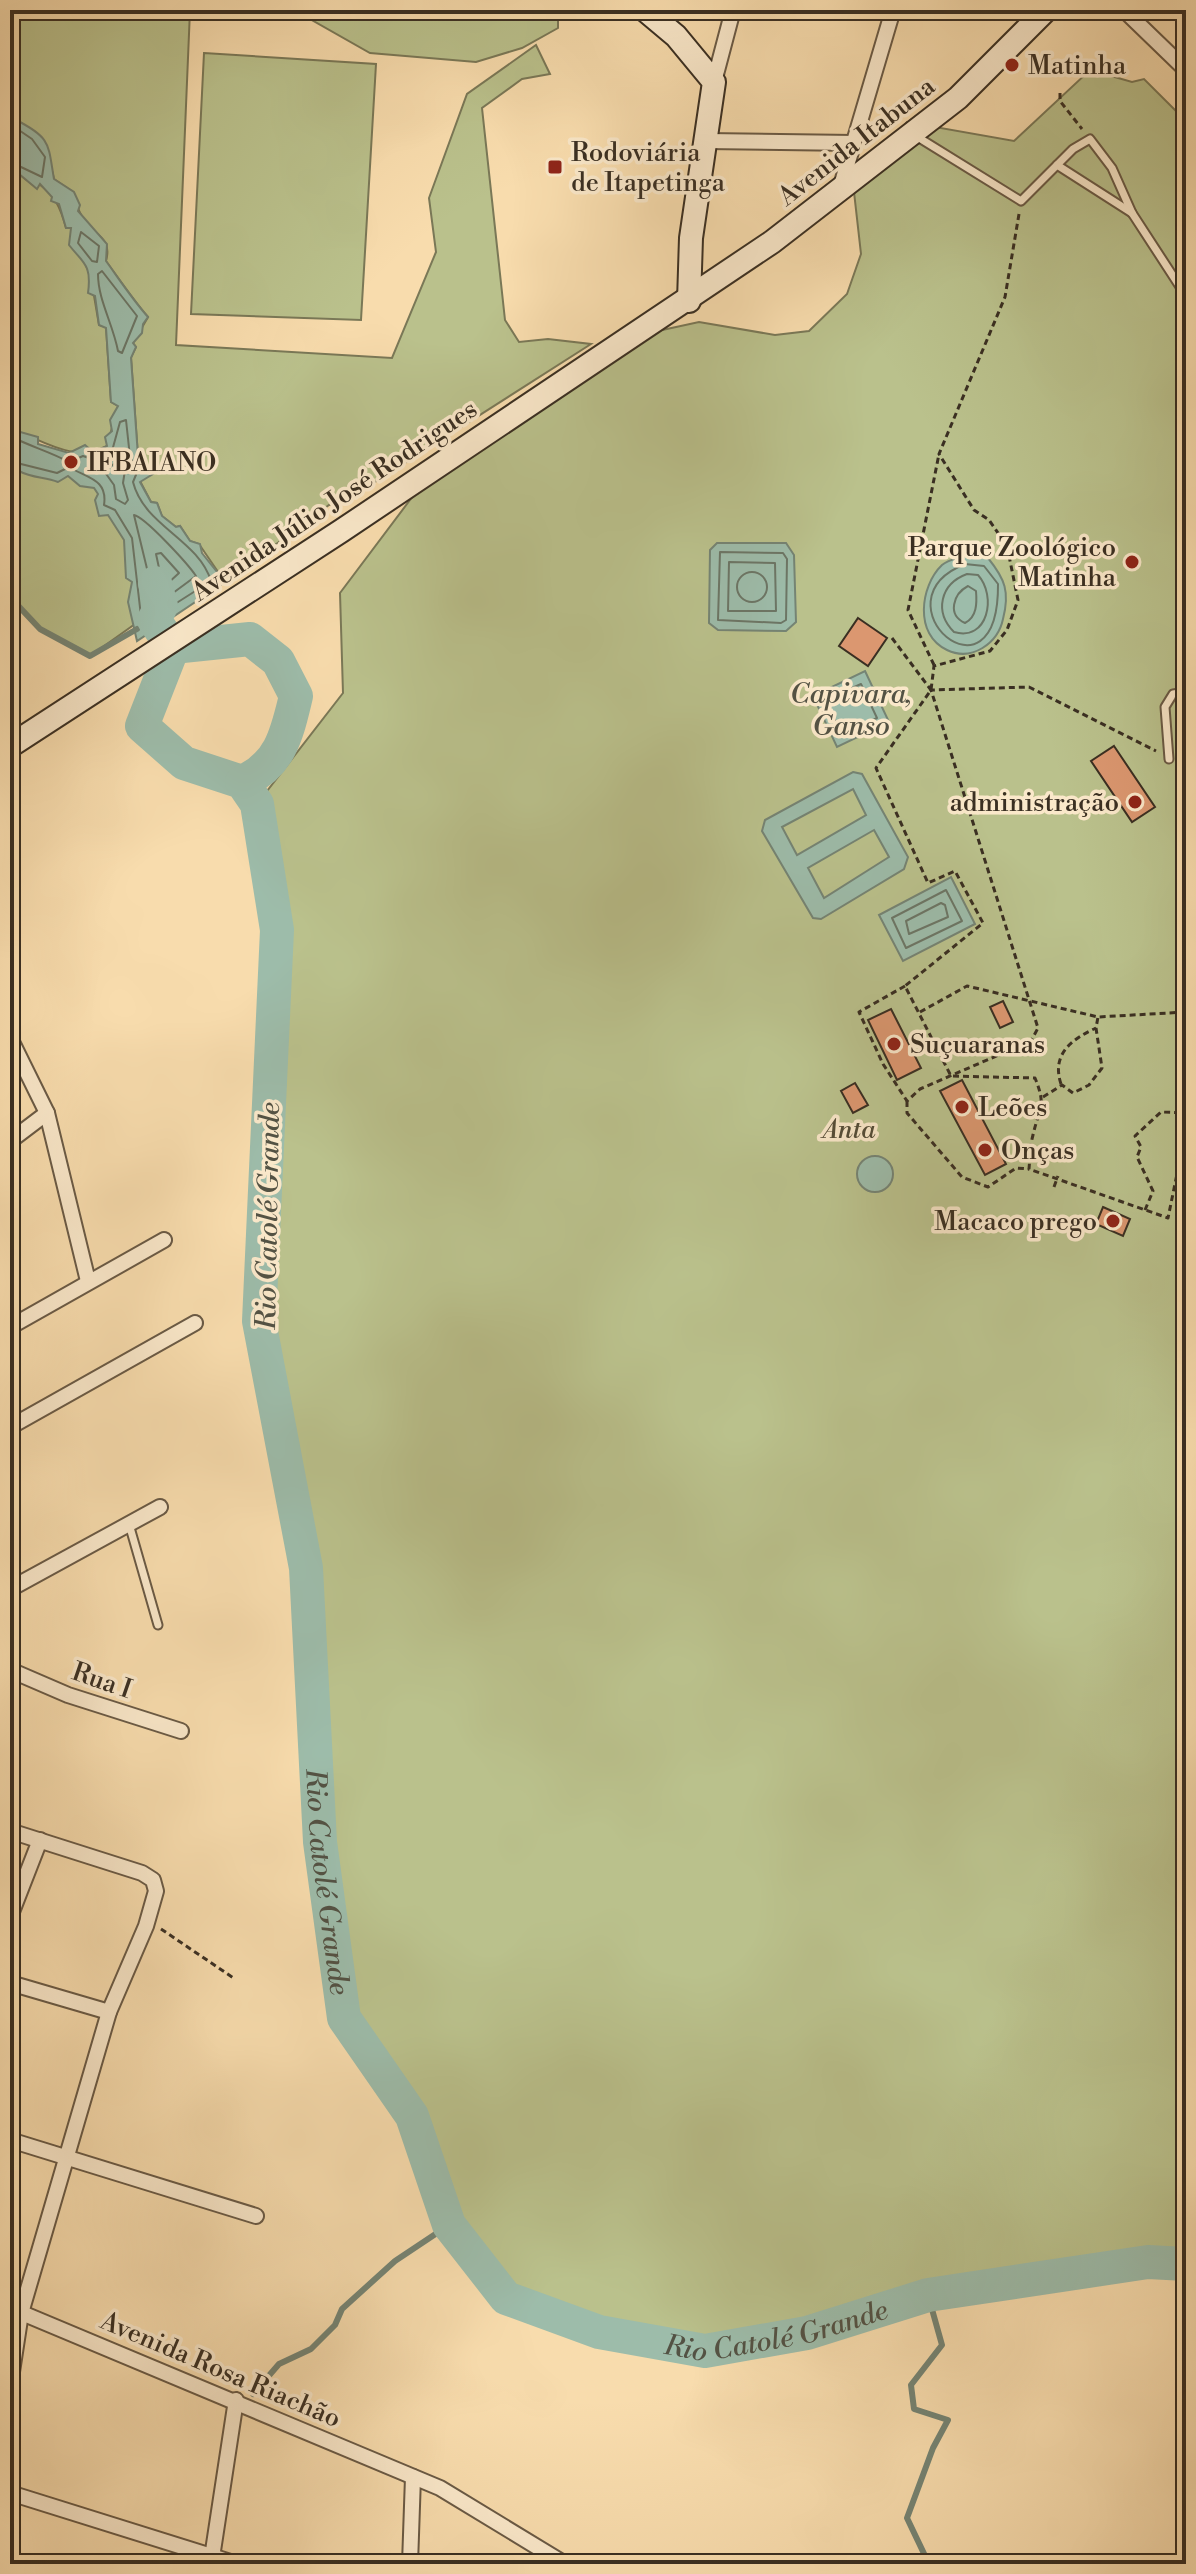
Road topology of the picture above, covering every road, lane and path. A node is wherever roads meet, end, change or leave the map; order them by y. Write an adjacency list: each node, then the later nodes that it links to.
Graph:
1 (645, 10): 7 (main road)
2 (733, 10): 7 (street)
3 (893, 10): 12 (street)
4 (1046, 10): 9 (main road, Avenida Itabuna)
5 (1124, 10): 6 (street)
6 (1186, 70)
7 (714, 82): 11 (main road)
8 (1060, 93): 10 (path)
9 (911, 132): 14 (main road, Avenida Itabuna); 15 (lane)
10 (1090, 139): 13 (lane); 16 (lane)
11 (706, 141): 12 (street); 18 (main road)
12 (854, 143): 14 (street)
13 (1057, 165): 15 (lane); 16 (lane)
14 (840, 189): 18 (main road, Avenida Itabuna)
15 (1021, 201): 19 (path)
16 (1132, 213): 17 (lane)
17 (1186, 296)
18 (689, 301): 24 (main road, Avenida Júlio José Rodrigues)
19 (939, 454): 21 (path); 21 (path)
20 (892, 638): 22 (path)
21 (934, 666): 22 (path)
22 (931, 690): 25 (path); 26 (path); 27 (path)
23 (1186, 692): 25 (lane)
24 (10, 746)
25 (1169, 759)
26 (905, 986): 29 (path); 36 (path)
27 (1029, 1002): 29 (path); 30 (path); 33 (path)
28 (1186, 1012): 30 (path)
29 (919, 1013): 33 (path)
30 (1098, 1017): 31 (path)
31 (1096, 1028): 34 (path); 34 (path)
32 (10, 1038): 37 (street)
33 (951, 1076): 35 (path); 36 (path)
34 (1062, 1085): 35 (path)
35 (1043, 1097): 42 (path)
36 (907, 1101): 42 (path)
37 (47, 1113): 40 (street); 47 (street)
38 (1186, 1113): 45 (path)
39 (1186, 1130): 41 (path)
40 (10, 1141)
41 (1183, 1155): 45 (path)
42 (1029, 1169): 43 (path)
43 (1058, 1176): 44 (path); 45 (path)
44 (1054, 1187)
45 (1145, 1210)
46 (164, 1240): 47 (street)
47 (88, 1281): 49 (street)
48 (195, 1323): 50 (street)
49 (10, 1327)
50 (10, 1427)
51 (160, 1507): 52 (street)
52 (129, 1524): 53 (street); 54 (lane)
53 (10, 1589)
54 (158, 1625)
55 (10, 1670): 56 (street, Rua I)
56 (181, 1731)
57 (10, 1831): 58 (street)
58 (40, 1840): 59 (street); 60 (street)
59 (10, 1917)
60 (146, 1926): 61 (path); 63 (street)
61 (235, 1979)
62 (10, 1983): 63 (street)
63 (109, 2012): 65 (street)
64 (10, 2140): 65 (street)
65 (67, 2160): 66 (street); 67 (street)
66 (256, 2216)
67 (16, 2310): 68 (street); 69 (street, Avenida Rosa Riachão)
68 (10, 2385)
69 (236, 2400): 70 (street, Avenida Rosa Riachão); 72 (street)
70 (413, 2477): 74 (street); 75 (street, Avenida Rosa Riachão)
71 (10, 2493): 72 (street)
72 (211, 2561): 73 (street)
73 (237, 2564)
74 (410, 2564)
75 (565, 2564)

